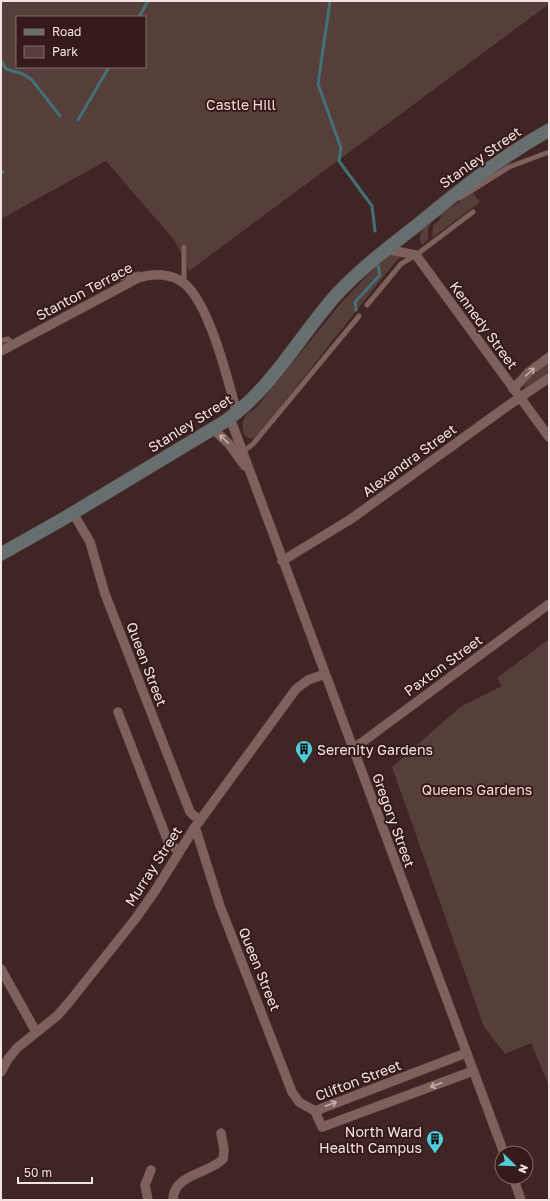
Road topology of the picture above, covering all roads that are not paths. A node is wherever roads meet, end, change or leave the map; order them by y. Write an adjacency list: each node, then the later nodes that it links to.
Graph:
1 (549, 130): 4 (main road, Stanley Street)
2 (549, 152): 4 (lane, Stanley Street)
3 (473, 212): 7 (lane)
4 (432, 213): 6 (main road, Stanley Street)
5 (184, 247): 10 (lane)
6 (384, 249): 7 (street); 20 (main road, Stanley Street)
7 (416, 255): 11 (lane); 18 (street, Kennedy Street)
8 (151, 274): 9 (lane); 10 (street, Stanton Terrace); 14 (street, Stanton Terrace)
9 (105, 280)
10 (184, 283): 20 (street, Gregory Street)
11 (367, 305)
12 (359, 316): 23 (lane)
13 (1, 342): 14 (lane)
14 (13, 344): 15 (street, Stanton Terrace)
15 (1, 351)
16 (549, 357): 18 (street, one-way to 16)
17 (549, 378): 19 (street, Alexandra Street)
18 (513, 389): 19 (street, Kennedy Street)
19 (520, 398): 22 (street, Kennedy Street); 27 (street, Alexandra Street)
20 (234, 415): 21 (main road, Stanley Street); 23 (street, Gregory Street)
21 (213, 429): 24 (street, Gregory Street, one-way to 21); 25 (main road, Stanley Street)
22 (549, 438)
23 (244, 451): 24 (street, Gregory Street)
24 (250, 474): 27 (street, Gregory Street)
25 (73, 513): 26 (main road, Stanley Street); 32 (street, Queen Street)
26 (1, 554)
27 (282, 561): 29 (street, Gregory Street)
28 (549, 604): 31 (street, Paxton Street)
29 (325, 674): 31 (street, Gregory Street); 32 (street, Murray Street)
30 (118, 712): 33 (street)
31 (353, 749): 36 (street, Gregory Street)
32 (197, 824): 33 (street, Murray Street); 39 (street, Queen Street)
33 (179, 851): 35 (street, Murray Street)
34 (1, 969): 35 (street)
35 (36, 1032): 38 (street, Murray Street)
36 (466, 1053): 37 (street, Gregory Street); 39 (street, Clifton Street, one-way to 36)
37 (473, 1071): 39 (street, Clifton Street, one-way to 39); 41 (street, Gregory Street)
38 (1, 1072)
39 (315, 1111)
40 (221, 1133): 45 (street)
41 (501, 1145)
42 (151, 1170): 44 (street)
43 (516, 1185): 46 (street)
44 (148, 1200)
45 (173, 1200)
46 (521, 1200)

